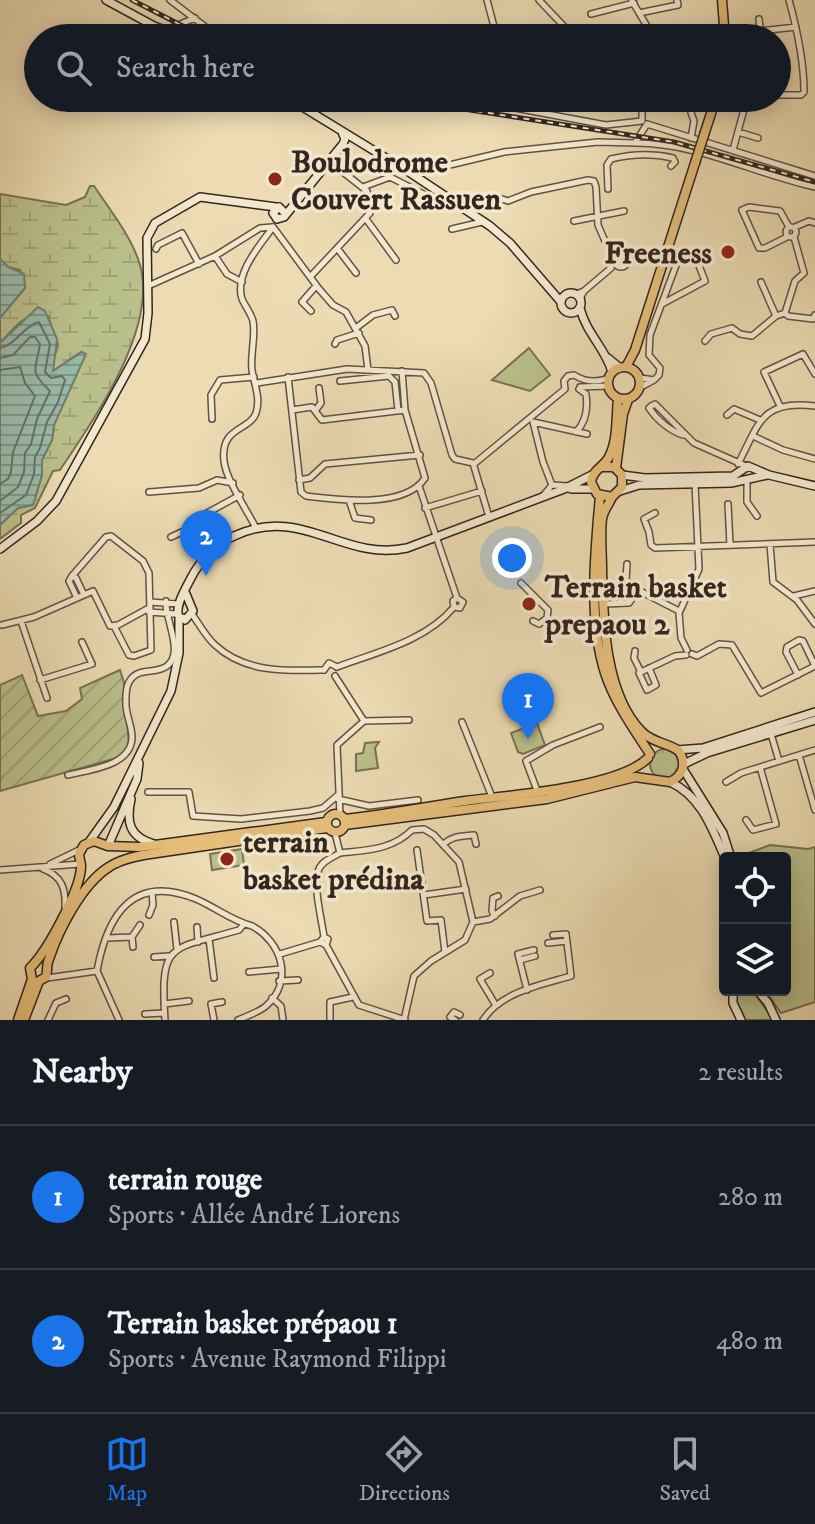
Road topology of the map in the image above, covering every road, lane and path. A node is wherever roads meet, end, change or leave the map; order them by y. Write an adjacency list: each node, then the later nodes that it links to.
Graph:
1 (106, 0): 13 (main road)
2 (170, 0): 11 (street)
3 (487, 0): 16 (street)
4 (539, 0): 17 (street)
5 (677, 0): 9 (street)
6 (722, 0): 19 (main road)
7 (789, 0): 21 (street)
8 (633, 2): 9 (street); 10 (street)
9 (639, 13): 18 (street)
10 (591, 14)
11 (195, 18): 14 (street); 15 (street)
12 (759, 19): 20 (street)
13 (153, 24)
14 (180, 24)
15 (202, 24)
16 (493, 24)
17 (562, 24)
18 (646, 24)
19 (724, 24)
20 (760, 24)
21 (796, 27): 22 (street); 24 (street)
22 (791, 28)
23 (815, 74): 24 (street)
24 (804, 75): 25 (street)
25 (791, 94)
26 (310, 112): 33 (main road)
27 (536, 112): 32 (street)
28 (642, 112): 32 (street)
29 (691, 112): 35 (street)
30 (711, 112): 93 (main road, bridge)
31 (743, 112): 34 (street)
32 (644, 122): 35 (street); 37 (street)
33 (340, 131): 38 (main road); 40 (main road)
34 (738, 132): 36 (street); 39 (street)
35 (691, 138): 39 (street)
36 (758, 138)
37 (635, 143): 43 (street); 48 (street)
38 (363, 144): 40 (main road); 43 (main road)
39 (733, 150): 45 (street)
40 (338, 151): 41 (main road)
41 (329, 161): 47 (street); 53 (main road)
42 (671, 166): 44 (street)
43 (412, 174): 57 (main road)
44 (608, 175): 46 (street); 49 (street)
45 (815, 176)
46 (595, 183): 50 (street); 54 (street)
47 (363, 187): 51 (street); 55 (street)
48 (815, 187)
49 (608, 189)
50 (496, 197)
51 (447, 206)
52 (624, 211): 54 (street)
53 (280, 212): 59 (street); 73 (main road)
54 (598, 216): 56 (street); 76 (street)
55 (366, 219): 63 (street); 66 (street)
56 (574, 221)
57 (485, 222): 61 (street); 72 (main road)
58 (815, 223): 60 (street)
59 (273, 227): 65 (street); 69 (street); 70 (street)
60 (792, 227): 62 (street); 62 (street)
61 (452, 229)
62 (791, 237): 81 (street)
63 (337, 248): 68 (street); 69 (street)
64 (156, 249): 67 (street)
65 (215, 256): 67 (street); 70 (street)
66 (396, 260)
67 (199, 264): 73 (street)
68 (356, 273)
69 (310, 278): 74 (street)
70 (242, 282): 95 (street)
71 (761, 282): 84 (street)
72 (545, 283): 75 (main road); 77 (main road)
73 (148, 286): 151 (main road)
74 (316, 286): 80 (street); 87 (street)
75 (567, 294): 76 (main road); 77 (main road)
76 (580, 295): 79 (main road)
77 (561, 302): 82 (main road)
78 (662, 304): 78 (street); 93 (street)
79 (580, 308): 82 (main road); 86 (main road)
80 (311, 311)
81 (785, 313): 84 (street); 85 (street)
82 (572, 314): 86 (main road)
83 (395, 316): 87 (street)
84 (776, 316): 88 (street)
85 (814, 319)
86 (585, 324): 93 (main road)
87 (357, 330): 89 (street); 90 (street)
88 (705, 341)
89 (335, 344)
90 (368, 370): 91 (street); 94 (street)
91 (402, 371): 104 (street); 117 (street)
92 (815, 374): 101 (street)
93 (624, 376): 97 (street); 100 (main road); 100 (main road)
94 (288, 377): 95 (street); 103 (street)
95 (256, 380): 107 (street); 116 (street)
96 (340, 381): 104 (street)
97 (580, 386): 99 (street); 99 (street); 110 (street)
98 (319, 388): 105 (street)
99 (565, 389): 108 (street)
100 (623, 399): 118 (main road); 119 (main road)
101 (780, 406): 102 (street); 109 (street)
102 (815, 406)
103 (292, 410): 105 (street); 123 (street)
104 (402, 410): 105 (street); 114 (street)
105 (315, 411)
106 (727, 415): 109 (street)
107 (212, 419)
108 (531, 420): 110 (street); 117 (street); 126 (street)
109 (760, 420): 113 (street)
110 (576, 432): 111 (street)
111 (587, 434)
112 (683, 435): 112 (street); 120 (street)
113 (753, 436): 115 (street); 120 (street)
114 (420, 455): 123 (street); 127 (street)
115 (815, 459)
116 (224, 464): 122 (street); 124 (street)
117 (474, 464): 130 (street)
118 (601, 467): 119 (main road); 121 (main road)
119 (619, 472): 120 (main road); 131 (main road)
120 (745, 472): 125 (main road); 128 (main road); 141 (street)
121 (592, 475): 129 (main road); 133 (main road)
122 (217, 480): 124 (street); 132 (street)
123 (299, 480): 137 (street)
124 (234, 483): 134 (street)
125 (695, 484): 131 (main road); 150 (street)
126 (552, 485): 129 (street); 135 (street)
127 (419, 486): 137 (street); 139 (street)
128 (815, 486)
129 (566, 488): 133 (main road); 135 (main road)
130 (482, 491): 139 (street); 142 (street)
131 (620, 491): 136 (main road)
132 (149, 492)
133 (596, 493): 136 (main road); 196 (main road)
134 (240, 495): 144 (street); 145 (street)
135 (542, 497): 142 (main road)
136 (612, 497): 162 (main road)
137 (349, 500): 143 (street)
138 (728, 504): 149 (street)
139 (425, 508): 146 (street)
140 (655, 513): 150 (street)
141 (757, 516)
142 (489, 517): 146 (main road)
143 (371, 520)
144 (256, 528): 146 (main road); 155 (main road)
145 (171, 537)
146 (435, 537): 176 (street)
147 (815, 542): 148 (street)
148 (770, 544): 149 (street); 158 (street)
149 (730, 545): 150 (street)
150 (699, 547): 164 (street)
151 (0, 549)
152 (627, 564): 154 (street)
153 (521, 583): 168 (street)
154 (638, 590): 162 (street); 164 (street)
155 (186, 591): 160 (main road); 161 (main road)
156 (815, 591): 158 (street)
157 (80, 597): 163 (street); 167 (street); 171 (street)
158 (793, 597): 169 (street)
159 (166, 601): 160 (street); 163 (street); 165 (street)
160 (179, 604): 161 (main road); 166 (main road)
161 (189, 604): 166 (main road)
162 (603, 604): 191 (main road)
163 (150, 607): 165 (street); 171 (street); 171 (street)
164 (679, 611): 174 (street)
165 (165, 612): 166 (street); 200 (street)
166 (183, 616): 178 (street); 194 (main road)
167 (21, 621): 170 (street); 182 (street)
168 (533, 621)
169 (815, 624)
170 (2, 625)
171 (114, 626)
172 (82, 642): 182 (street)
173 (635, 651): 179 (street)
174 (688, 653): 177 (street); 180 (street)
175 (815, 666): 180 (street); 180 (street)
176 (337, 667): 178 (street); 181 (street)
177 (649, 668): 179 (street); 179 (street)
178 (324, 670): 181 (street)
179 (641, 672)
180 (798, 675)
181 (335, 676): 187 (street)
182 (40, 680): 183 (street)
183 (47, 698)
184 (815, 712): 192 (main road)
185 (409, 720): 187 (street)
186 (815, 720): 190 (main road)
187 (364, 721): 207 (street)
188 (462, 722): 208 (street)
189 (600, 727): 206 (street)
190 (770, 733): 197 (street); 198 (main road)
191 (663, 745): 192 (main road); 196 (main road)
192 (677, 750): 198 (main road)
193 (815, 750): 195 (street)
194 (142, 752): 204 (main road); 214 (main road)
195 (799, 755): 197 (street); 210 (street)
196 (649, 756): 201 (main road); 206 (main road)
197 (779, 761): 199 (street)
198 (684, 767): 202 (main road); 222 (main road)
199 (760, 767): 203 (street); 212 (street)
200 (68, 775)
201 (655, 779): 202 (main road); 213 (main road)
202 (670, 782): 221 (main road)
203 (726, 782)
204 (133, 789): 216 (main road); 218 (main road)
205 (148, 792): 207 (street)
206 (538, 793): 208 (main road)
207 (338, 797): 209 (street); 213 (street)
208 (492, 797): 213 (main road)
209 (418, 800)
210 (814, 802): 211 (street)
211 (815, 810)
212 (746, 820)
213 (337, 824): 216 (main road); 223 (street); 227 (main road)
214 (89, 842): 218 (main road); 219 (main road)
215 (476, 844): 217 (street)
216 (159, 845): 218 (main road)
217 (443, 845): 223 (street); 228 (street)
218 (108, 846): 227 (main road)
219 (81, 849): 224 (main road); 225 (street)
220 (417, 850): 231 (street)
221 (725, 852)
222 (727, 852)
223 (340, 853): 245 (street)
224 (80, 865): 225 (street); 227 (main road); 233 (main road)
225 (38, 868): 226 (street); 233 (street)
226 (0, 870)
227 (104, 870): 258 (main road)
228 (466, 889): 231 (street); 237 (street)
229 (540, 890): 235 (street)
230 (152, 893): 234 (street); 238 (street); 243 (street)
231 (424, 895): 251 (street)
232 (498, 896): 235 (street)
233 (65, 912): 258 (main road)
234 (149, 915)
235 (495, 916): 237 (street)
236 (174, 922): 250 (street)
237 (473, 922): 251 (street)
238 (244, 924): 244 (street); 253 (street)
239 (140, 925): 242 (street)
240 (197, 927): 247 (street)
241 (553, 935): 246 (street)
242 (132, 937): 243 (street); 249 (street)
243 (107, 938): 257 (street)
244 (209, 939): 247 (street); 261 (street)
245 (323, 941): 253 (street); 269 (street)
246 (567, 941): 248 (street); 266 (street)
247 (198, 942): 250 (street)
248 (548, 943)
249 (133, 947)
250 (177, 949): 254 (street)
251 (445, 952): 286 (street)
252 (534, 953): 266 (street)
253 (280, 954): 256 (street)
254 (170, 956): 255 (street); 274 (street)
255 (154, 957)
256 (281, 969): 259 (street); 264 (street)
257 (97, 971): 258 (street); 281 (street)
258 (37, 972): 279 (main road)
259 (249, 972)
260 (490, 973): 265 (street)
261 (214, 978)
262 (298, 980): 264 (street)
263 (493, 980): 265 (street)
264 (279, 981): 270 (street)
265 (484, 985): 275 (street)
266 (527, 990): 275 (street)
267 (734, 996): 276 (main road)
268 (762, 996): 290 (main road)
269 (353, 997): 285 (street); 286 (street)
270 (272, 998): 283 (street); 284 (street)
271 (66, 999): 280 (street)
272 (189, 1001): 274 (street)
273 (222, 1002): 282 (street)
274 (164, 1004): 278 (street)
275 (495, 1004): 287 (street)
276 (736, 1010): 288 (main road); 289 (main road)
277 (145, 1014): 278 (street)
278 (165, 1016)
279 (21, 1020)
280 (48, 1020)
281 (119, 1020)
282 (214, 1020)
283 (238, 1020)
284 (283, 1020)
285 (330, 1020)
286 (405, 1020)
287 (483, 1020)
288 (731, 1020)
289 (741, 1020)
290 (776, 1020)

